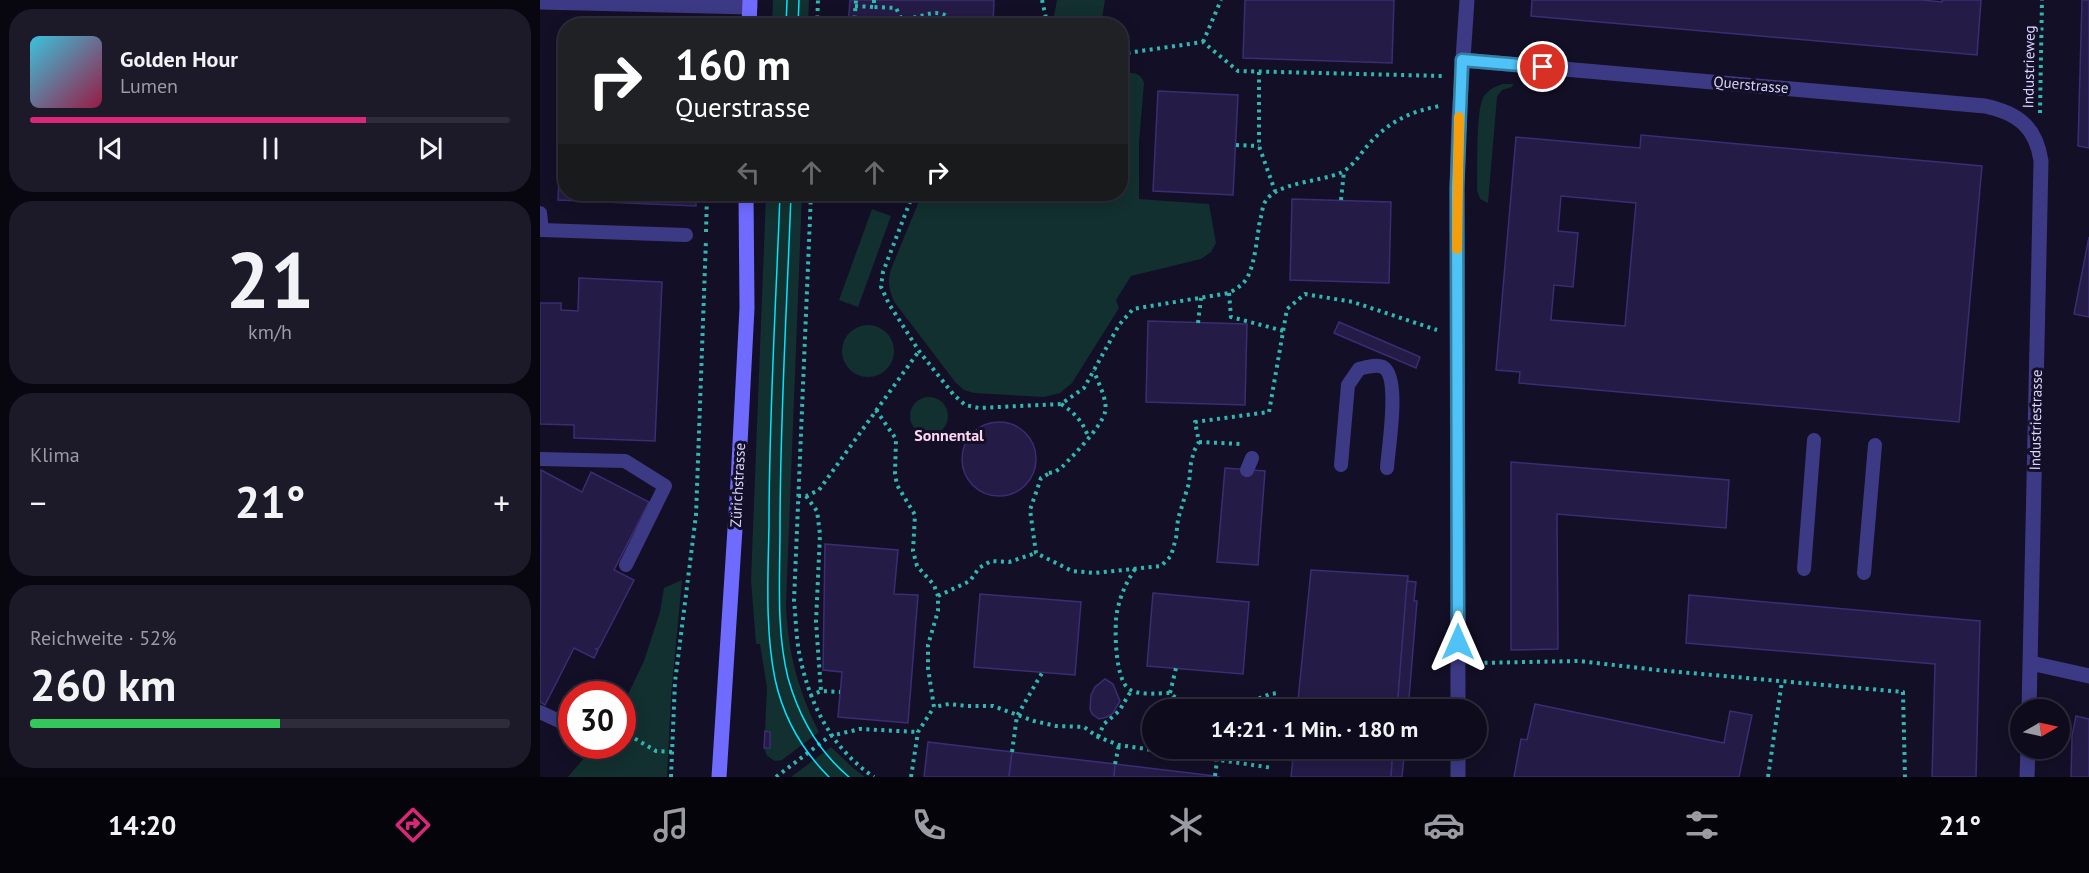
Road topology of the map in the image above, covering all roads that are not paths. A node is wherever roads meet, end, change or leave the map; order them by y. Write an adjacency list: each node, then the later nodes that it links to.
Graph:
1 (1467, 0): 4 (street)
2 (540, 2): 3 (street)
3 (750, 4)
4 (1462, 60): 5 (street, Querstrasse); 20 (street)
5 (2031, 132): 18 (street, Industriestrasse)
6 (746, 201): 26 (main road, Zürichstrasse)
7 (540, 213): 8 (lane)
8 (541, 231): 9 (lane)
9 (686, 235)
10 (1814, 440): 16 (lane)
11 (1875, 445): 17 (lane)
12 (540, 459): 15 (lane)
13 (1341, 465): 14 (lane)
14 (1387, 468)
15 (626, 565)
16 (1804, 569)
17 (1864, 573)
18 (2031, 663): 19 (street); 21 (street, Industriestrasse)
19 (2089, 676)
20 (1458, 699)
21 (2030, 699)
22 (540, 712): 23 (lane)
23 (558, 720)
24 (1458, 759): 27 (street)
25 (2028, 759): 28 (street)
26 (719, 777)
27 (1458, 777)
28 (2027, 777)

